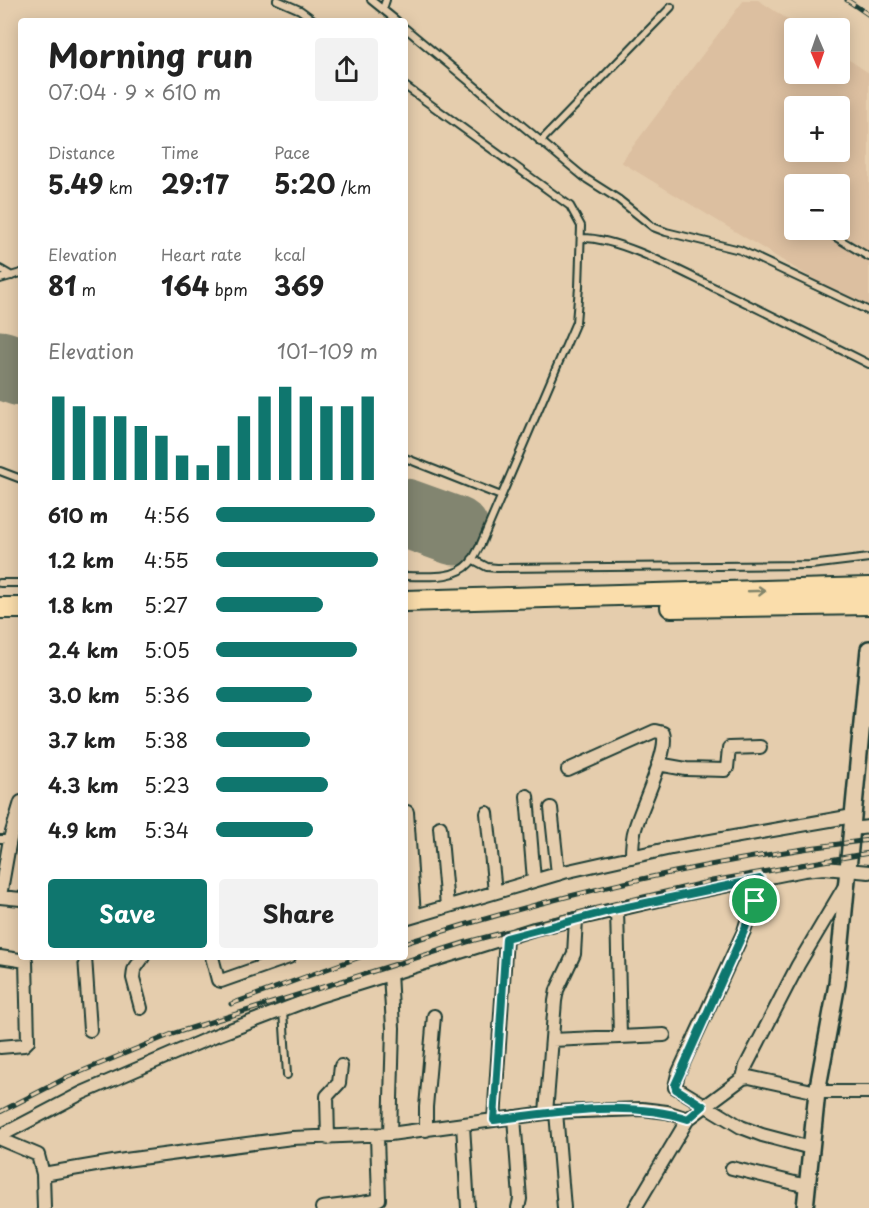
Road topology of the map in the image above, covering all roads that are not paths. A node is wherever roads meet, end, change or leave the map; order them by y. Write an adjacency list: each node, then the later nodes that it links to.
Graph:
1 (277, 0): 6 (lane)
2 (371, 0): 5 (lane)
3 (386, 0): 5 (lane)
4 (670, 7): 10 (lane)
5 (382, 9): 7 (lane)
6 (311, 18)
7 (393, 18)
8 (408, 31): 10 (lane)
9 (408, 88): 11 (lane)
10 (540, 141): 18 (lane)
11 (581, 238): 19 (lane); 23 (lane)
12 (841, 240): 13 (lane)
13 (869, 257)
14 (0, 269): 16 (lane)
15 (18, 274): 16 (lane)
16 (12, 276): 17 (lane)
17 (0, 279)
18 (869, 311)
19 (869, 364)
20 (408, 459): 23 (lane)
21 (0, 471): 22 (lane)
22 (18, 478)
23 (501, 496): 25 (lane)
24 (869, 558): 25 (lane)
25 (472, 559): 26 (lane)
26 (408, 574)
27 (0, 583): 28 (lane)
28 (18, 583)
29 (869, 588): 30 (main road, one-way to 29)
30 (408, 601)
31 (869, 604): 34 (main road)
32 (0, 608): 33 (main road)
33 (18, 608)
34 (408, 613)
35 (18, 620): 36 (main road)
36 (0, 621)
37 (869, 649): 45 (street)
38 (760, 747): 39 (street)
39 (658, 764): 40 (street); 50 (street)
40 (568, 770)
41 (526, 796): 55 (street)
42 (551, 808): 52 (street)
43 (18, 809): 48 (street)
44 (487, 813): 56 (street)
45 (852, 822): 47 (street); 50 (street); 53 (street)
46 (440, 827): 59 (street)
47 (869, 827)
48 (5, 839): 57 (street)
49 (408, 847): 61 (street)
50 (632, 857): 52 (street)
51 (869, 872): 53 (street)
52 (558, 874): 55 (street)
53 (848, 875): 54 (street); 82 (street); 83 (street)
54 (760, 879): 60 (street); 85 (street)
55 (534, 880): 56 (street)
56 (495, 892): 59 (street)
57 (0, 897): 58 (street)
58 (18, 899)
59 (447, 906): 61 (street)
60 (617, 909): 62 (street); 77 (street)
61 (410, 917)
62 (576, 919): 63 (street); 78 (street)
63 (506, 938): 71 (street); 89 (street)
64 (0, 957): 65 (street)
65 (18, 960)
66 (20, 960): 79 (street)
67 (85, 960): 75 (street)
68 (141, 960): 72 (street)
69 (213, 960): 70 (street)
70 (271, 960)
71 (390, 972): 73 (street); 92 (street)
72 (141, 1008)
73 (283, 1009): 81 (lane); 94 (street)
74 (434, 1016): 91 (street)
75 (90, 1030)
76 (664, 1035): 77 (street)
77 (620, 1037): 78 (street)
78 (552, 1040): 86 (street)
79 (0, 1047)
80 (340, 1066): 95 (street)
81 (287, 1075)
82 (743, 1078): 83 (street); 85 (street)
83 (817, 1092): 84 (street); 96 (street)
84 (869, 1092)
85 (703, 1106): 88 (street); 96 (street)
86 (551, 1112): 87 (street); 88 (street); 105 (street)
87 (514, 1118): 89 (street); 104 (street)
88 (688, 1119): 106 (street)
89 (494, 1120): 90 (street)
90 (463, 1125): 91 (street); 103 (street)
91 (426, 1130): 92 (street)
92 (390, 1134): 93 (street)
93 (376, 1136): 95 (street); 100 (street)
94 (0, 1137): 98 (street)
95 (328, 1138): 98 (street)
96 (811, 1148): 99 (street)
97 (732, 1168): 99 (street)
98 (43, 1174): 101 (street)
99 (807, 1186): 107 (street)
100 (354, 1206): 102 (street)
101 (44, 1208)
102 (322, 1208)
103 (468, 1208)
104 (518, 1208)
105 (564, 1208)
106 (635, 1208)
107 (804, 1208)

